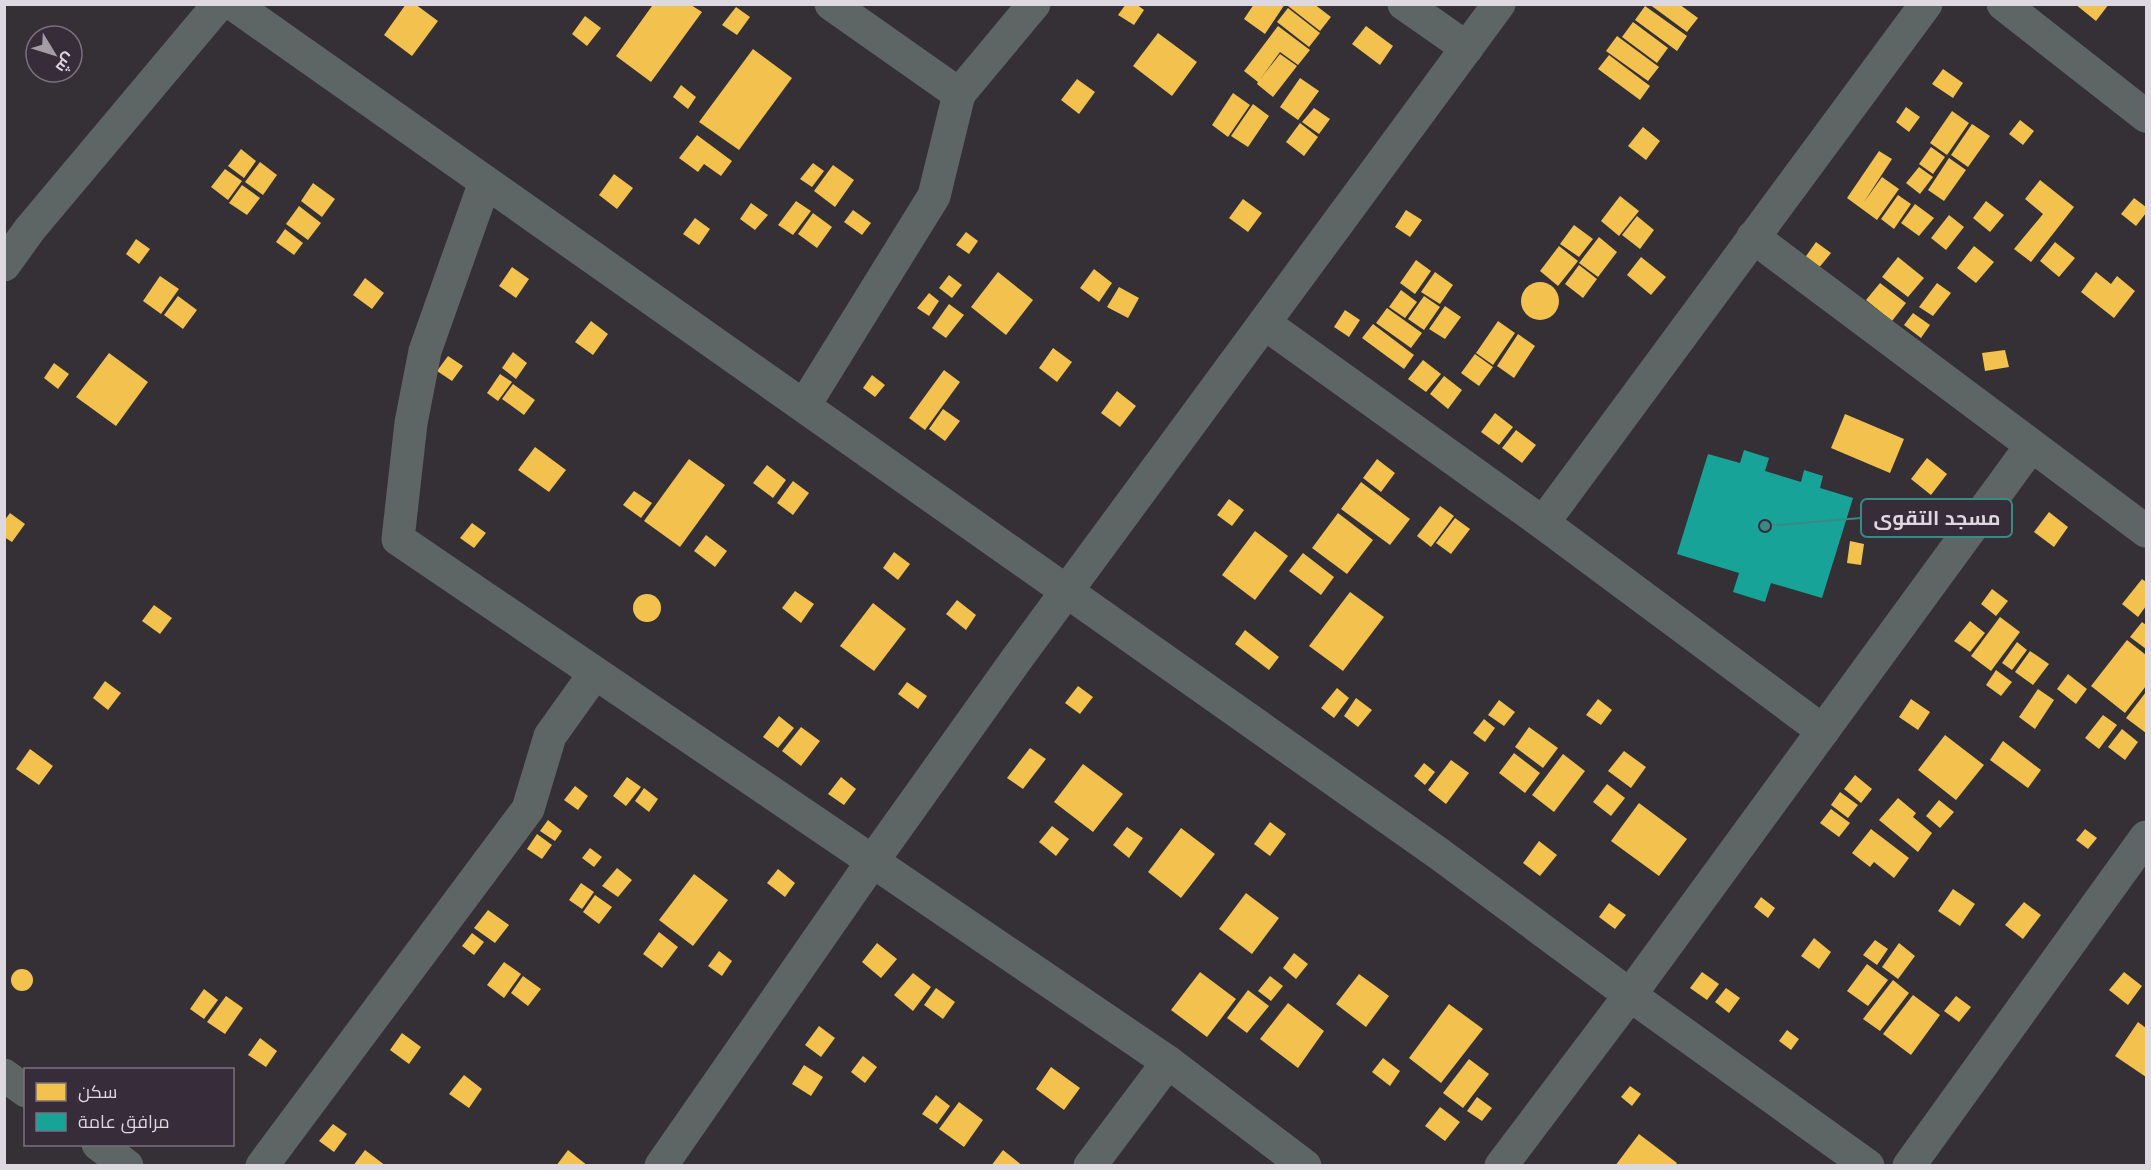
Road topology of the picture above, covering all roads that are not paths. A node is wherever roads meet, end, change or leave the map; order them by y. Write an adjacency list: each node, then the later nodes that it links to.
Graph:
1 (219, 4): 14 (street)
2 (233, 4): 12 (street)
3 (831, 4): 10 (street)
4 (1034, 4): 10 (street)
5 (1404, 4): 9 (street)
6 (1500, 4): 9 (street)
7 (1926, 4): 13 (street)
8 (2003, 4): 11 (street)
9 (1467, 48): 15 (street)
10 (959, 94): 16 (street)
11 (2146, 116)
12 (485, 183): 16 (street); 21 (street)
13 (1754, 237): 17 (street); 18 (street)
14 (4, 265)
15 (1264, 323): 18 (street); 20 (street)
16 (804, 406): 20 (street)
17 (2031, 446): 19 (street); 22 (street)
18 (1543, 523): 22 (street)
19 (2146, 531)
20 (1067, 591): 24 (street); 25 (street)
21 (595, 673): 24 (street); 31 (street)
22 (1823, 730): 25 (street)
23 (2146, 837): 37 (street)
24 (872, 862): 26 (street); 32 (street)
25 (1630, 995): 35 (street); 36 (street)
26 (1168, 1062): 33 (street); 34 (street)
27 (4, 1076): 28 (street)
28 (24, 1090)
29 (101, 1146): 30 (street)
30 (126, 1166)
31 (262, 1166)
32 (661, 1166)
33 (1090, 1166)
34 (1305, 1166)
35 (1501, 1166)
36 (1868, 1166)
37 (1909, 1166)

